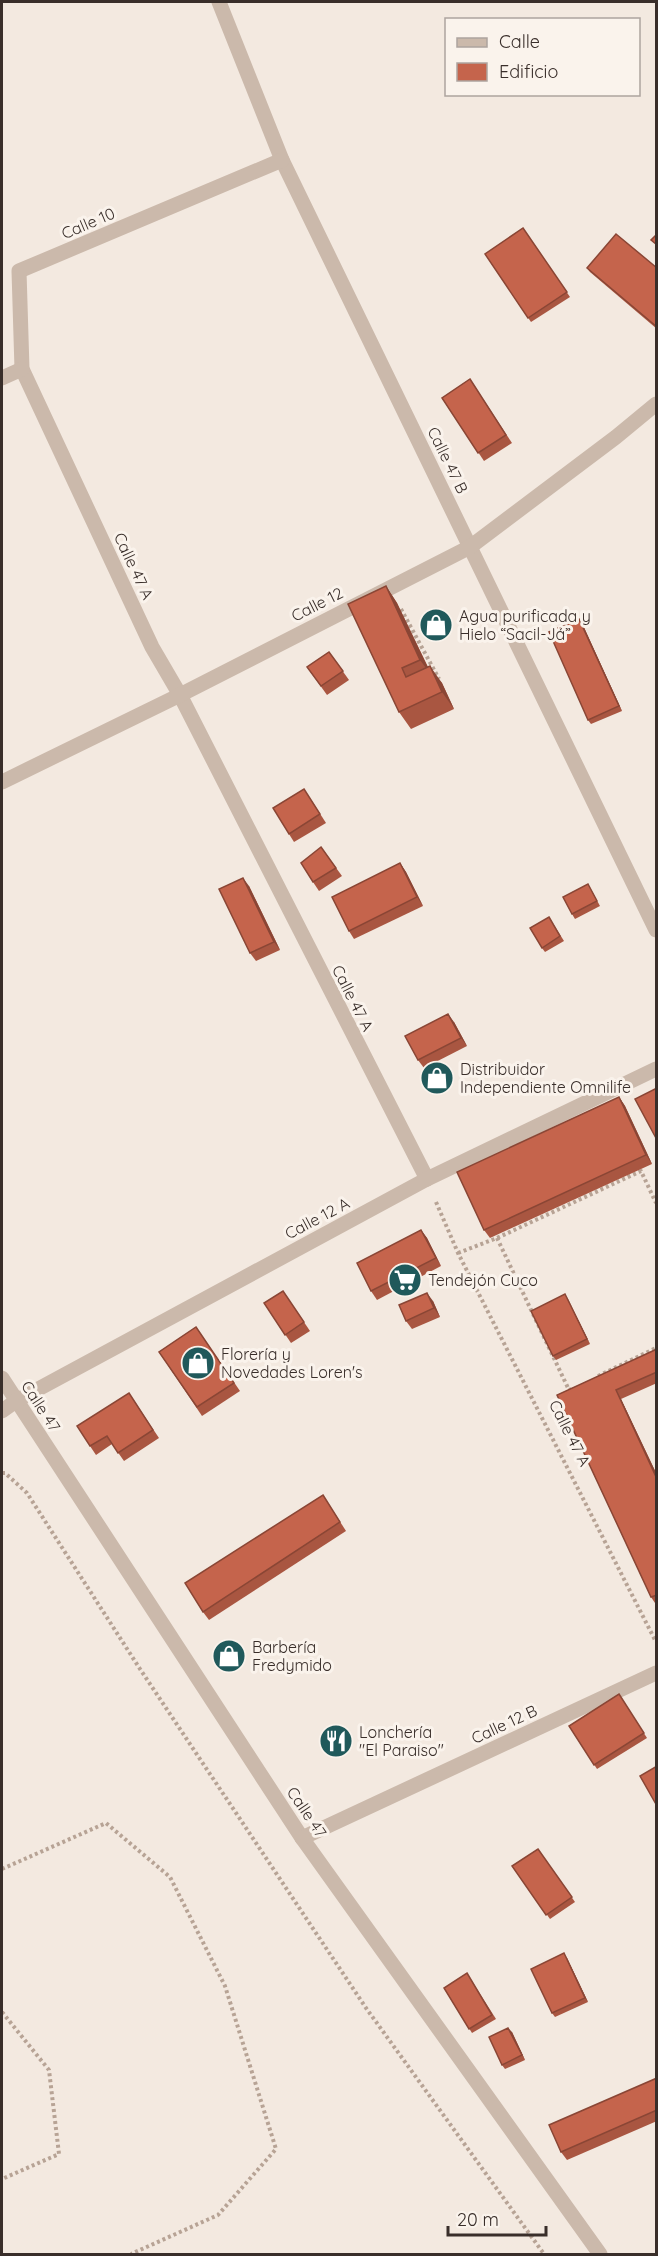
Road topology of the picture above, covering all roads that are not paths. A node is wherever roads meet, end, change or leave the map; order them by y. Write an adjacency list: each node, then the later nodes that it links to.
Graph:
1 (219, 2): 2 (street, Calle 47 B)
2 (282, 160): 3 (street, Calle 10); 6 (street, Calle 47 B)
3 (22, 369): 4 (street); 7 (street, Calle 47 A)
4 (2, 378)
5 (657, 404): 6 (street, Calle 12)
6 (470, 547): 7 (street, Calle 12); 9 (street, Calle 47 B)
7 (180, 695): 8 (street, Calle 12); 11 (street, Calle 47 A)
8 (2, 782)
9 (657, 930)
10 (657, 1069): 11 (street, Calle 12 A)
11 (427, 1179): 13 (street, Calle 12 A)
12 (2, 1378): 13 (street, Calle 47)
13 (16, 1401): 14 (street, Calle 12 A); 16 (street, Calle 47)
14 (2, 1411)
15 (657, 1673): 16 (street, Calle 12 B)
16 (302, 1838): 17 (street, Calle 47)
17 (600, 2254)

